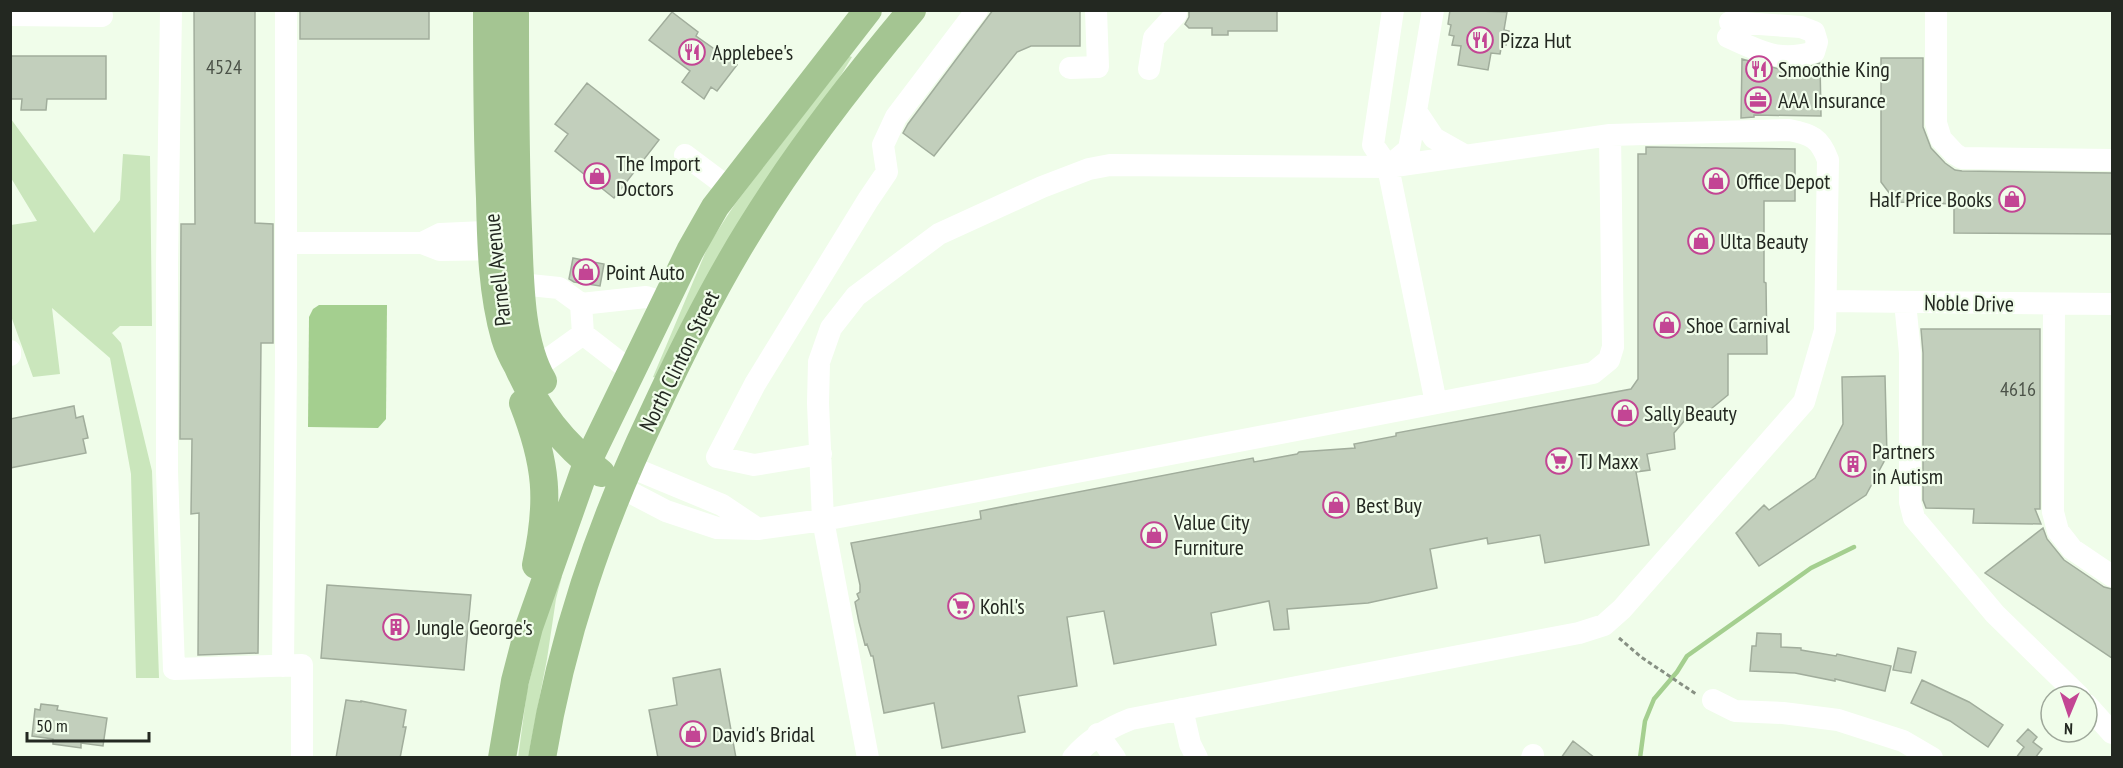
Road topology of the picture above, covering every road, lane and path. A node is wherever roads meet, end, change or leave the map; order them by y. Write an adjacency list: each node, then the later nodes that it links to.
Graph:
1 (171, 10): 45 (street)
2 (286, 10): 25 (street)
3 (487, 10): 24 (main road, Parnell Avenue)
4 (515, 10): 24 (main road, Parnell Avenue)
5 (868, 10): 23 (main road, North Clinton Street)
6 (912, 10): 40 (main road, North Clinton Street)
7 (977, 10): 39 (street)
8 (1096, 10): 15 (street)
9 (1393, 10): 22 (street)
10 (1433, 10): 17 (street)
11 (1936, 10): 21 (street)
12 (1176, 14): 16 (street)
13 (10, 15): 14 (street)
14 (102, 16)
15 (1070, 68)
16 (1149, 69)
17 (1416, 111): 20 (street); 22 (street)
18 (1610, 135): 20 (street); 27 (street); 37 (street)
19 (685, 154): 23 (street)
20 (1466, 156): 22 (street)
21 (2112, 160)
22 (1388, 167): 37 (street); 39 (street)
23 (729, 188): 29 (main road, North Clinton Street)
24 (505, 240): 25 (street); 26 (main road, Parnell Avenue); 34 (main road, Parnell Avenue)
25 (286, 243): 45 (street)
26 (520, 284): 30 (street); 35 (main road, Parnell Avenue)
27 (1826, 301): 28 (street, Noble Drive); 43 (street)
28 (1905, 302): 31 (street, Noble Drive); 47 (street)
29 (665, 303): 30 (street); 36 (main road, North Clinton Street)
30 (581, 304): 33 (street)
31 (2054, 304): 32 (street, Noble Drive); 42 (street)
32 (2112, 304)
33 (583, 334): 35 (street); 36 (street)
34 (506, 340): 38 (main road, Parnell Avenue); 44 (main road)
35 (537, 367): 38 (main road, Parnell Avenue)
36 (632, 372): 38 (main road, North Clinton Street)
37 (1436, 403): 41 (street)
38 (592, 454): 40 (main road, Parnell Avenue); 44 (main road, North Clinton Street)
39 (821, 454): 41 (street)
40 (624, 477): 41 (street); 55 (main road, North Clinton Street)
41 (823, 520): 56 (street)
42 (2112, 576)
43 (1604, 625): 46 (path); 49 (street)
44 (529, 627): 54 (main road, North Clinton Street)
45 (283, 666): 53 (street)
46 (1678, 682)
47 (2067, 684)
48 (1713, 700): 60 (street)
49 (1182, 709): 52 (street); 59 (street)
50 (2099, 718): 51 (street)
51 (2112, 733)
52 (1098, 734): 57 (street); 58 (street)
53 (302, 758)
54 (502, 758)
55 (542, 758)
56 (868, 758)
57 (1073, 758)
58 (1115, 758)
59 (1197, 758)
60 (1932, 758)

